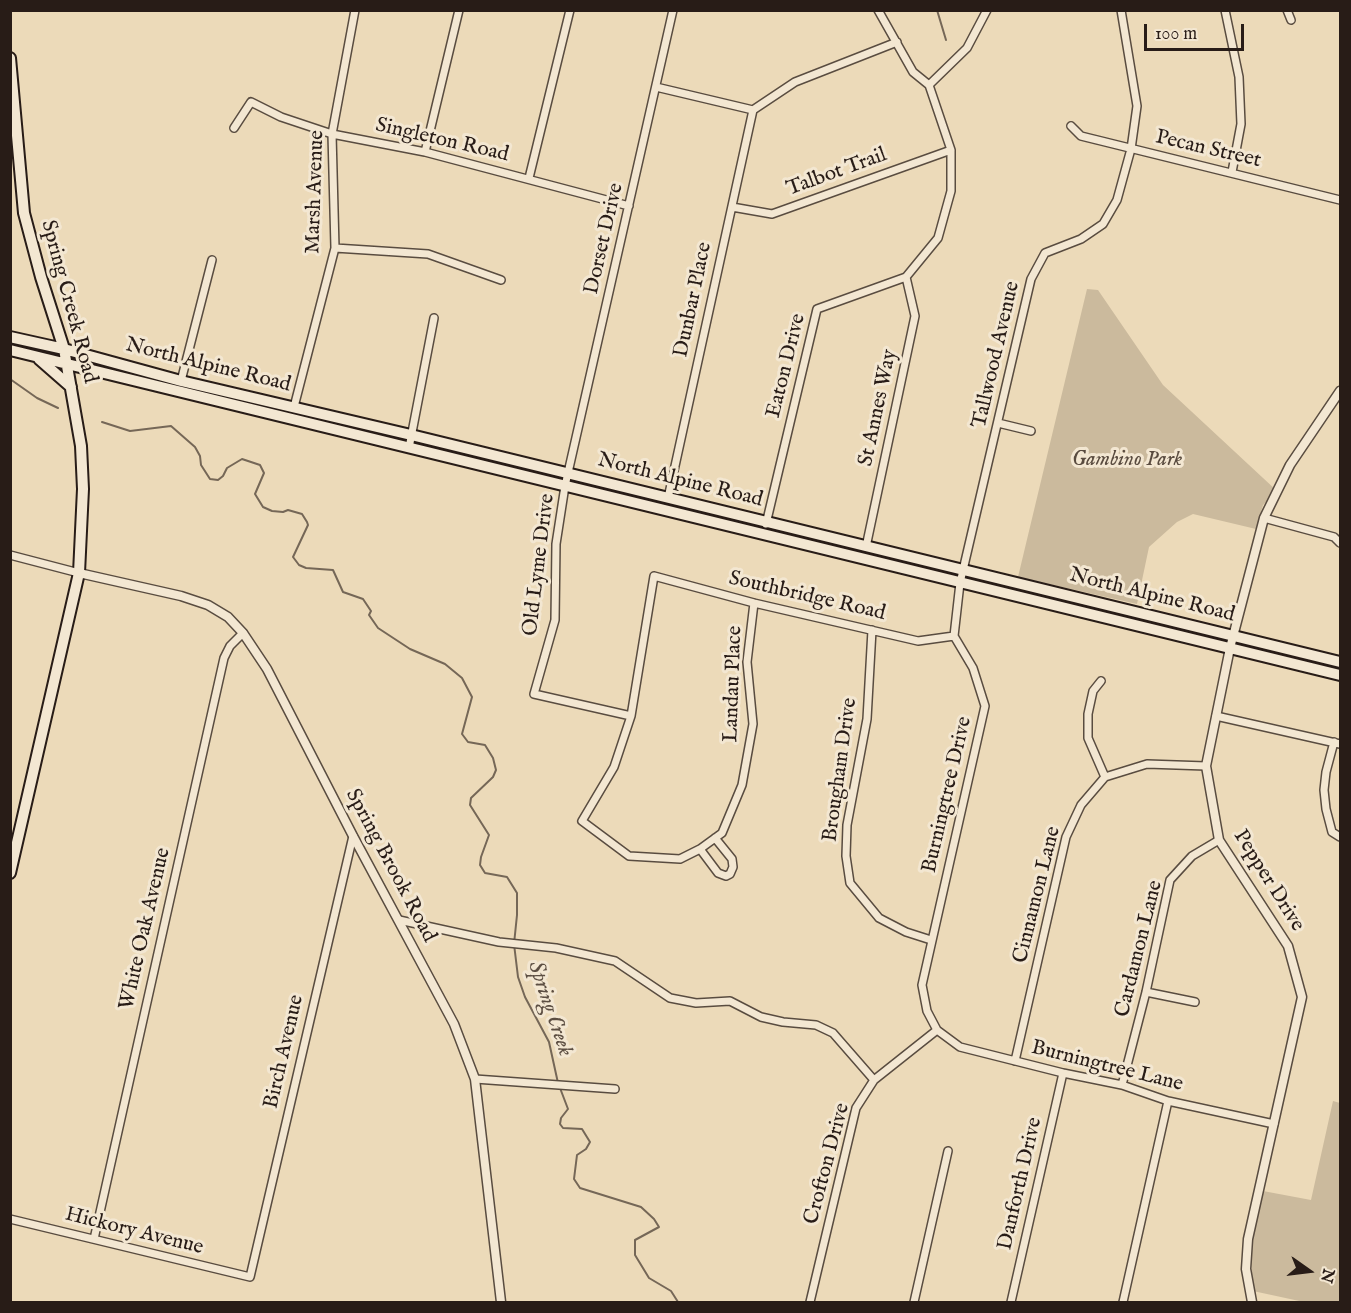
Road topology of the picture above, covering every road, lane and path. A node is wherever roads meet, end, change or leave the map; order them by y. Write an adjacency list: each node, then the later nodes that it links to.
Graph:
1 (355, 10): 18 (street, Marsh Avenue)
2 (459, 10): 21 (street)
3 (570, 10): 23 (street)
4 (673, 10): 14 (street, Dorset Drive)
5 (878, 10): 11 (street)
6 (987, 10): 13 (street)
7 (1121, 10): 19 (street, Tallwood Avenue)
8 (1225, 10): 22 (street)
9 (1287, 10): 10 (street)
10 (1291, 20)
11 (897, 42): 13 (street); 15 (street)
12 (10, 58): 33 (main road, Spring Creek Road)
13 (929, 85): 20 (street)
14 (656, 87): 15 (street); 25 (street, Dorset Drive)
15 (753, 110): 26 (street, Dunbar Place)
16 (1071, 126): 19 (street, Pecan Street)
17 (234, 128): 18 (street, Singleton Road)
18 (332, 134): 21 (street, Singleton Road); 27 (street, Marsh Avenue)
19 (1131, 149): 22 (street, Pecan Street); 41 (street, Tallwood Avenue)
20 (951, 150): 26 (street, Talbot Trail); 29 (street)
21 (425, 152): 23 (street, Singleton Road)
22 (1232, 172): 24 (street, Pecan Street)
23 (529, 178): 25 (street, Singleton Road)
24 (1341, 200)
25 (628, 206): 45 (street, Dorset Drive)
26 (732, 207): 47 (street, Dunbar Place)
27 (335, 248): 30 (street); 40 (street, Marsh Avenue)
28 (212, 260): 37 (street)
29 (906, 277): 49 (street, Eaton Drive); 52 (street, St Annes Way)
30 (501, 280)
31 (434, 318): 43 (street)
32 (10, 337): 33 (main road, North Alpine Road)
33 (64, 349): 36 (main road, Spring Creek Road); 37 (main road, North Alpine Road)
34 (10, 350): 35 (main road, North Alpine Road)
35 (34, 356): 36 (main road, North Alpine Road); 38 (main road)
36 (66, 363): 38 (main road, Spring Creek Road); 44 (main road, North Alpine Road)
37 (181, 381): 40 (main road, North Alpine Road)
38 (71, 387): 55 (main road, Spring Creek Road)
39 (1341, 391): 48 (street, Pepper Drive)
40 (294, 407): 43 (main road, North Alpine Road)
41 (998, 423): 42 (street); 54 (street, Tallwood Avenue)
42 (1031, 431)
43 (411, 435): 44 (street); 45 (main road, North Alpine Road)
44 (409, 448): 46 (main road, North Alpine Road)
45 (569, 474): 46 (street, Old Lyme Drive); 47 (main road, North Alpine Road)
46 (565, 486): 50 (main road, North Alpine Road); 66 (street, Old Lyme Drive)
47 (668, 498): 49 (main road, North Alpine Road)
48 (1264, 518): 51 (street); 61 (street, Pepper Drive)
49 (767, 522): 50 (street, Eaton Drive); 52 (main road, North Alpine Road)
50 (763, 534): 56 (main road, North Alpine Road)
51 (1341, 543)
52 (866, 547): 54 (main road, North Alpine Road)
53 (10, 555): 55 (street)
54 (963, 570): 56 (street); 61 (main road, North Alpine Road)
55 (79, 573): 59 (street, Spring Brook Road); 76 (main road, Spring Creek Road)
56 (960, 583): 60 (street); 62 (main road, North Alpine Road)
57 (754, 603): 58 (street, Southbridge Road); 66 (street, Southbridge Road); 73 (street, Landau Place)
58 (872, 630): 60 (street, Southbridge Road); 78 (street, Brougham Drive)
59 (243, 633): 71 (street, Spring Brook Road); 92 (street, White Oak Avenue)
60 (954, 636): 78 (street, Burningtree Drive)
61 (1233, 636): 62 (street, Pepper Drive); 63 (main road, North Alpine Road)
62 (1230, 648): 64 (main road, North Alpine Road); 67 (street, Pepper Drive)
63 (1341, 662)
64 (1341, 675)
65 (1101, 681): 70 (street)
66 (631, 716): 75 (street)
67 (1216, 716): 68 (street); 69 (street, Pepper Drive)
68 (1337, 743): 72 (street)
69 (1206, 766): 70 (street); 74 (street, Pepper Drive)
70 (1105, 777): 82 (street, Cinnamon Lane)
71 (353, 836): 77 (street, Spring Brook Road); 93 (street, Birch Avenue)
72 (1341, 837)
73 (715, 838): 75 (street); 75 (street)
74 (1219, 840): 79 (street, Cardamon Lane); 89 (street, Pepper Drive)
75 (700, 849)
76 (10, 873)
77 (399, 920): 84 (street, Spring Brook Road); 85 (street)
78 (931, 940): 81 (street, Burningtree Drive)
79 (1146, 992): 80 (street); 86 (street, Cardamon Lane)
80 (1195, 1002)
81 (937, 1030): 82 (street, Burningtree Lane); 85 (street, Crofton Drive)
82 (1015, 1060): 83 (street, Burningtree Lane)
83 (1063, 1073): 86 (street, Burningtree Lane); 97 (street, Danforth Drive)
84 (475, 1079): 87 (street); 94 (street, Spring Brook Road)
85 (874, 1080): 95 (street, Crofton Drive)
86 (1122, 1085): 88 (street, Burningtree Lane)
87 (615, 1089)
88 (1168, 1101): 89 (street, Burningtree Lane); 98 (street)
89 (1274, 1124): 99 (street, Pepper Drive)
90 (948, 1151): 96 (street)
91 (10, 1219): 92 (street, Hickory Avenue)
92 (94, 1239): 93 (street, Hickory Avenue)
93 (250, 1276)
94 (501, 1302)
95 (810, 1302)
96 (914, 1302)
97 (1011, 1302)
98 (1123, 1302)
99 (1252, 1302)

